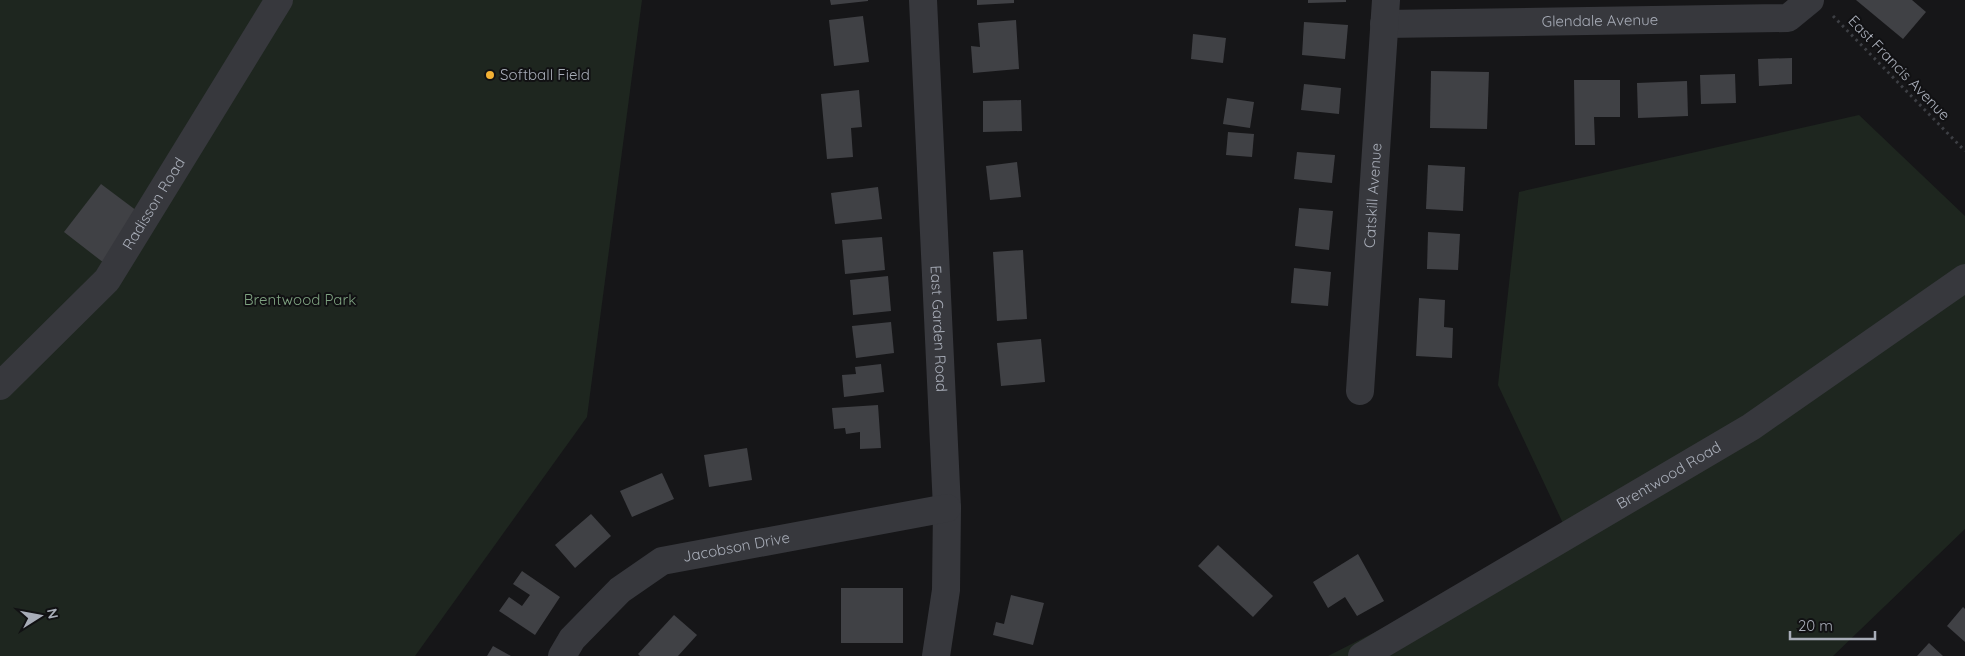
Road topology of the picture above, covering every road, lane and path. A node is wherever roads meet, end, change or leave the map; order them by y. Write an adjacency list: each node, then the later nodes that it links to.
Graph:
1 (279, 0): 7 (street, Radisson Road)
2 (923, 0): 9 (street, East Garden Road)
3 (1820, 7): 4 (street, Glendale Avenue); 5 (path, East Francis Avenue)
4 (1385, 12): 8 (street, Catskill Avenue)
5 (1965, 151)
6 (1965, 278): 12 (street, Brentwood Road)
7 (0, 386)
8 (1360, 392)
9 (947, 508): 10 (street, Jacobson Drive); 11 (street, East Garden Road)
10 (562, 656)
11 (936, 656)
12 (1362, 656)

